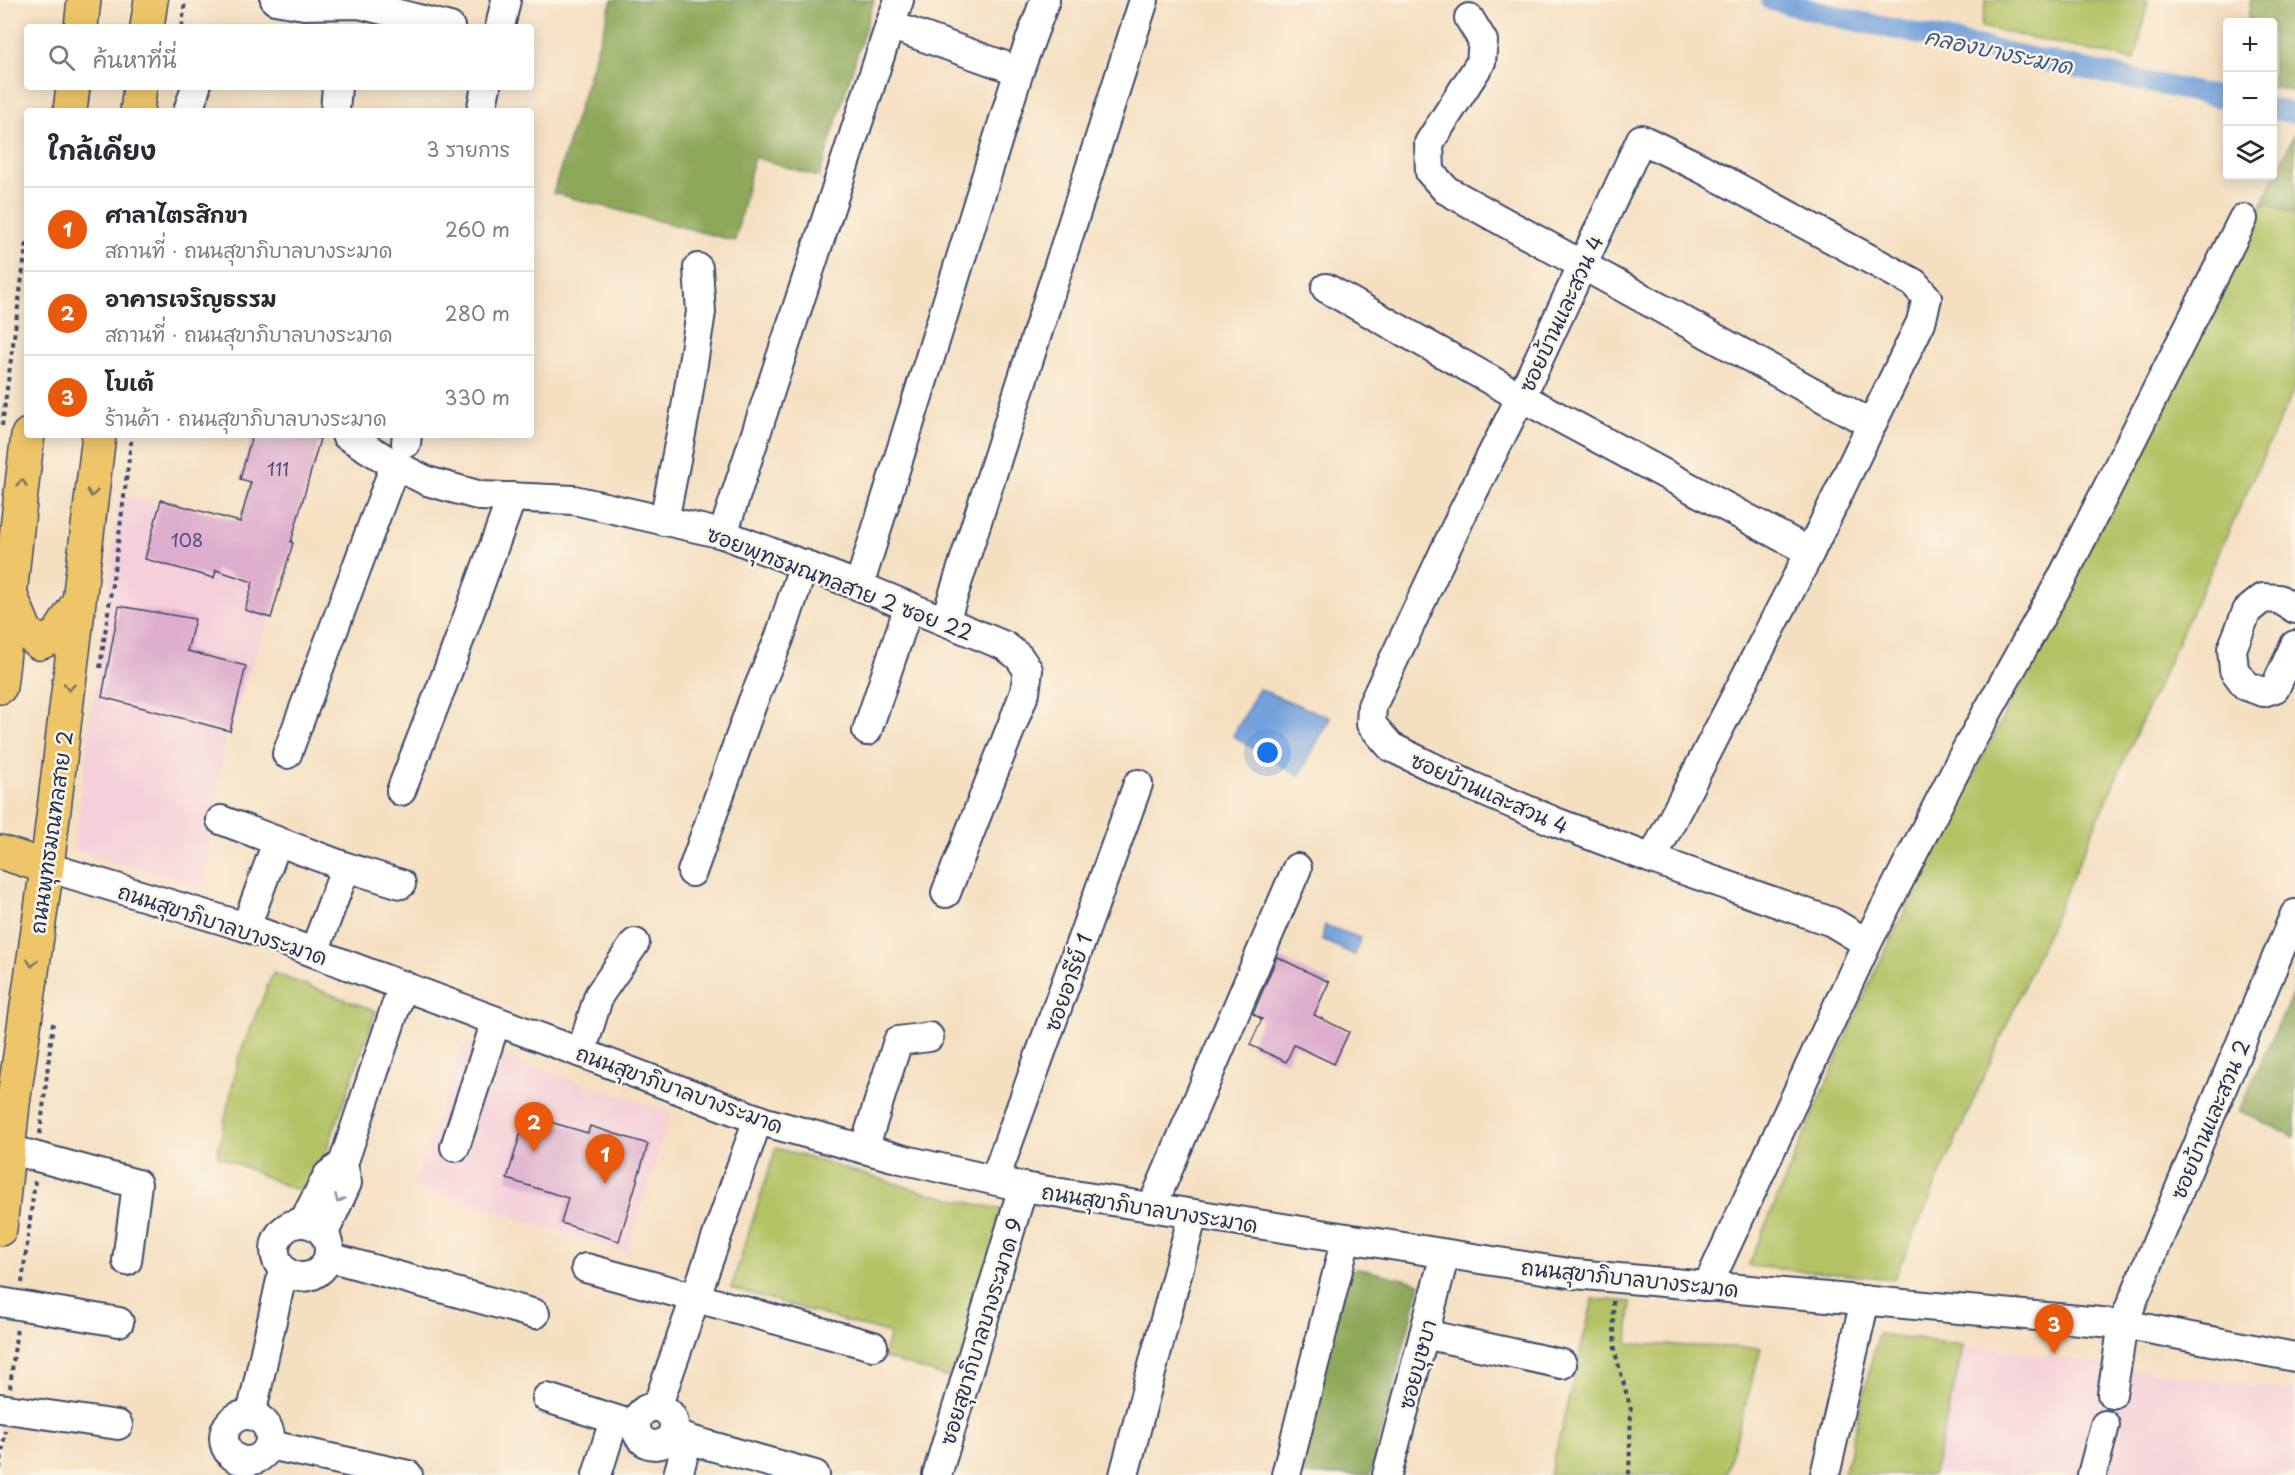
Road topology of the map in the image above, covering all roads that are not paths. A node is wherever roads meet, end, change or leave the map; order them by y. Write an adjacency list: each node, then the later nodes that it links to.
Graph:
1 (84, 0): 10 (main road)
2 (151, 0): 11 (main road)
3 (275, 0): 7 (street)
4 (506, 0): 13 (street)
5 (1045, 0): 14 (street)
6 (1144, 0): 46 (street)
7 (304, 3): 12 (street)
8 (894, 12): 14 (street); 37 (street)
9 (1469, 18): 26 (street)
10 (81, 24)
11 (147, 24)
12 (438, 24)
13 (501, 24)
14 (1019, 71): 41 (street)
15 (73, 90): 20 (main road)
16 (140, 90): 21 (main road)
17 (195, 90): 22 (street)
18 (337, 90): 23 (street)
19 (485, 90): 24 (street)
20 (70, 108)
21 (137, 108)
22 (189, 108)
23 (335, 108)
24 (482, 108)
25 (2243, 219): 65 (street)
26 (1582, 265): 29 (street, ซอยบ้านและสวน 4); 30 (street); 30 (street, ซอยบ้านและสวน 4)
27 (698, 268): 36 (street)
28 (1326, 288): 29 (street)
29 (1521, 397): 39 (street); 56 (street, ซอยบ้านและสวน 4)
30 (1871, 424): 39 (street)
31 (15, 434): 38 (main road, one-way to 31)
32 (99, 438): 43 (main road, ถนนพุทธมณฑลสาย 2, one-way to 43)
33 (359, 438): 34 (street, ซอยพุทธมณฑลสาย 2 ซอย 22)
34 (402, 448): 35 (street, ซอยพุทธมณฑลสาย 2 ซอย 22); 50 (street)
35 (512, 497): 36 (street, ซอยพุทธมณฑลสาย 2 ซอย 22); 52 (street)
36 (664, 521): 37 (street, ซอยพุทธมณฑลสาย 2 ซอย 22)
37 (723, 534): 40 (street, ซอยพุทธมณฑลสาย 2 ซอย 22)
38 (7, 547): 42 (main road)
39 (1810, 552): 56 (street)
40 (804, 564): 41 (street, ซอยพุทธมณฑลสาย 2 ซอย 22); 60 (street)
41 (859, 586): 44 (street, ซอยพุทธมณฑลสาย 2 ซอย 22)
42 (11, 594): 43 (main road); 48 (main road)
43 (80, 600): 57 (main road, ถนนพุทธมณฑลสาย 2, one-way to 57)
44 (909, 606): 46 (street, ซอยพุทธมณฑลสาย 2 ซอย 22); 49 (street)
45 (2295, 609): 47 (street)
46 (945, 621): 62 (street, ซอยพุทธมณฑลสาย 2 ซอย 22)
47 (2295, 645)
48 (0, 687)
49 (867, 731)
50 (286, 754)
51 (1138, 784): 77 (street, ซอยอารีย์ 1)
52 (401, 791)
53 (221, 820): 54 (street)
54 (277, 842): 58 (street); 64 (street)
55 (0, 852): 57 (main road)
56 (1652, 859): 65 (street, ซอยบ้านและสวน 4)
57 (47, 867): 64 (street, ถนนสุขาภิบาลบางระมาด); 72 (main road, ถนนพุทธมณฑลสาย 2, one-way to 72)
58 (346, 867): 61 (street); 67 (street)
59 (1297, 868): 79 (street)
60 (692, 872)
61 (401, 884)
62 (946, 893)
63 (2295, 914): 94 (street, ซอยบ้านและสวน 2)
64 (246, 927): 67 (street, ถนนสุขาภิบาลบางระมาด)
65 (1867, 943): 88 (street)
66 (635, 944): 71 (street)
67 (314, 952): 68 (street, ถนนสุขาภิบาลบางระมาด)
68 (403, 986): 69 (street, ถนนสุขาภิบาลบางระมาด); 82 (street)
69 (496, 1021): 71 (street, ถนนสุขาภิบาลบางระมาด); 74 (street)
70 (929, 1037): 76 (street)
71 (581, 1053): 73 (street, ถนนสุขาภิบาลบางระมาด)
72 (7, 1090): 75 (main road, ถนนพุทธมณฑลสาย 2)
73 (758, 1119): 76 (street, ถนนสุขาภิบาลบางระมาด); 89 (street)
74 (455, 1147)
75 (8, 1149): 81 (main road, ถนนพุทธมณฑลสาย 2); 85 (street)
76 (864, 1149): 77 (street, ถนนสุขาภิบาลบางระมาด)
77 (995, 1179): 78 (street, ถนนสุขาภิบาลบางระมาด)
78 (1023, 1186): 79 (street, ถนนสุขาภิบาลบางระมาด); 114 (street, ซอยสุขาภิบาลบางระมาด 9)
79 (1152, 1208): 80 (street, ถนนสุขาภิบาลบางระมาด)
80 (1192, 1214): 83 (street, ถนนสุขาภิบาลบางระมาด); 115 (street)
81 (0, 1229)
82 (319, 1238): 87 (street); 87 (street); 92 (street)
83 (1346, 1238): 84 (street, ถนนสุขาภิบาลบางระมาด); 116 (street)
84 (1444, 1254): 88 (street, ถนนสุขาภิบาลบางระมาด); 95 (street, ซอยบุษบา)
85 (127, 1261)
86 (586, 1268): 89 (street)
87 (283, 1270): 103 (street)
88 (1707, 1287): 90 (street, ถนนสุขาภิบาลบางระมาด)
89 (696, 1298): 96 (street); 101 (street)
90 (1864, 1300): 94 (street, ถนนสุขาภิบาลบางระมาด); 118 (street)
91 (0, 1302): 93 (street)
92 (536, 1314)
93 (119, 1322)
94 (2123, 1324): 97 (street, ถนนสุขาภิบาลบางระมาด); 99 (street, ซอยบ้านและสวน 2)
95 (1424, 1334): 98 (street); 117 (street, ซอยบุษบา)
96 (873, 1346)
97 (2295, 1357)
98 (1562, 1365)
99 (2112, 1394)
100 (547, 1398): 104 (street)
101 (657, 1407): 104 (street); 107 (street)
102 (0, 1408): 105 (street)
103 (251, 1415): 108 (street); 109 (street)
104 (625, 1423): 107 (street); 111 (street)
105 (118, 1425)
106 (2105, 1425): 119 (street)
107 (680, 1437): 112 (street); 113 (street)
108 (270, 1445): 109 (street); 110 (street)
109 (239, 1468)
110 (408, 1475)
111 (597, 1475)
112 (678, 1475)
113 (815, 1475)
114 (937, 1475)
115 (1124, 1475)
116 (1286, 1475)
117 (1387, 1475)
118 (1825, 1475)
119 (2092, 1475)

